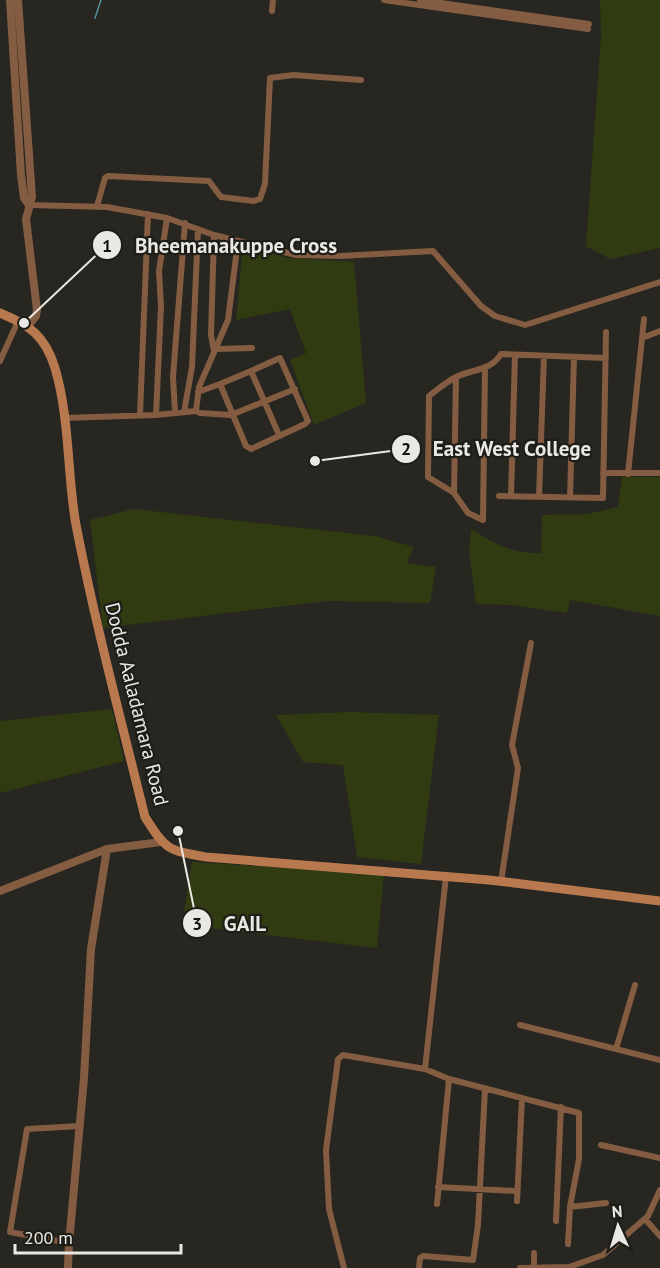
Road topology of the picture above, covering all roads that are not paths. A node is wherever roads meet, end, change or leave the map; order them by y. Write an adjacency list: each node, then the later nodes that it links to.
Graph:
1 (10, 0): 11 (street)
2 (18, 0): 11 (street)
3 (273, 0): 8 (street)
4 (384, 0): 7 (street)
5 (424, 0): 7 (street)
6 (471, 0): 7 (street)
7 (468, 8): 9 (street)
8 (272, 10)
9 (588, 26)
10 (361, 80): 12 (street)
11 (29, 205): 12 (street); 23 (street)
12 (97, 206): 13 (street)
13 (148, 214): 14 (street); 45 (street)
14 (167, 218): 15 (street); 44 (street)
15 (185, 223): 16 (street); 42 (street)
16 (198, 229): 17 (street); 43 (street)
17 (214, 235): 18 (street); 28 (street)
18 (238, 241): 19 (street); 28 (street)
19 (660, 282)
20 (0, 313): 22 (main road, Dodda Aaladamara Road)
21 (644, 319): 26 (street)
22 (18, 321): 23 (main road, Dodda Aaladamara Road); 33 (street)
23 (28, 326): 47 (main road, Dodda Aaladamara Road)
24 (660, 331): 26 (street)
25 (606, 332): 32 (street)
26 (642, 338): 51 (street)
27 (252, 348): 28 (street)
28 (215, 351): 39 (street)
29 (515, 355): 30 (street); 34 (street); 54 (street)
30 (544, 356): 31 (street); 55 (street)
31 (574, 357): 32 (street); 56 (street)
32 (606, 358): 49 (street)
33 (0, 361)
34 (485, 367): 36 (street); 52 (street)
35 (251, 371): 37 (street); 38 (street); 40 (street)
36 (456, 377): 52 (street); 52 (street)
37 (220, 384): 39 (street); 46 (street)
38 (295, 389): 40 (street); 48 (street)
39 (198, 392): 41 (street)
40 (265, 402): 46 (street); 48 (street)
41 (196, 411): 43 (street); 46 (street)
42 (175, 412): 43 (street); 44 (street)
43 (184, 412)
44 (156, 414): 45 (street)
45 (140, 415): 47 (street)
46 (233, 415): 48 (street)
47 (64, 418): 58 (main road, Dodda Aaladamara Road)
48 (279, 435)
49 (603, 473): 51 (street); 56 (street)
50 (660, 473): 51 (street)
51 (628, 474)
52 (454, 493)
53 (499, 496): 54 (street)
54 (511, 496): 55 (street)
55 (539, 497): 56 (street)
56 (570, 498)
57 (531, 643): 61 (street)
58 (161, 842): 59 (street); 60 (main road)
59 (107, 849): 62 (street); 73 (street)
60 (446, 876): 61 (main road); 68 (street)
61 (501, 882): 63 (main road)
62 (0, 891)
63 (660, 901)
64 (635, 985): 66 (street)
65 (520, 1025): 66 (street)
66 (616, 1048): 67 (street)
67 (660, 1060)
68 (424, 1069): 69 (street); 92 (street)
69 (449, 1079): 70 (street); 76 (street)
70 (485, 1089): 71 (street); 77 (street)
71 (522, 1098): 72 (street); 79 (street)
72 (561, 1107): 83 (street); 85 (street)
73 (80, 1126): 87 (street); 87 (street)
74 (601, 1145): 75 (street)
75 (660, 1158)
76 (438, 1187): 77 (street); 82 (street)
77 (480, 1189): 79 (street); 93 (street)
78 (660, 1190): 84 (street)
79 (516, 1191): 80 (street)
80 (517, 1201)
81 (606, 1203): 83 (street)
82 (437, 1204)
83 (570, 1207): 88 (street)
84 (645, 1219): 86 (street); 90 (street)
85 (556, 1221)
86 (660, 1236)
87 (69, 1243): 91 (street)
88 (568, 1244)
89 (534, 1253): 95 (street)
90 (565, 1267): 95 (street)
91 (68, 1268)
92 (344, 1268)
93 (419, 1268)
94 (520, 1268): 95 (street)
95 (533, 1268)

